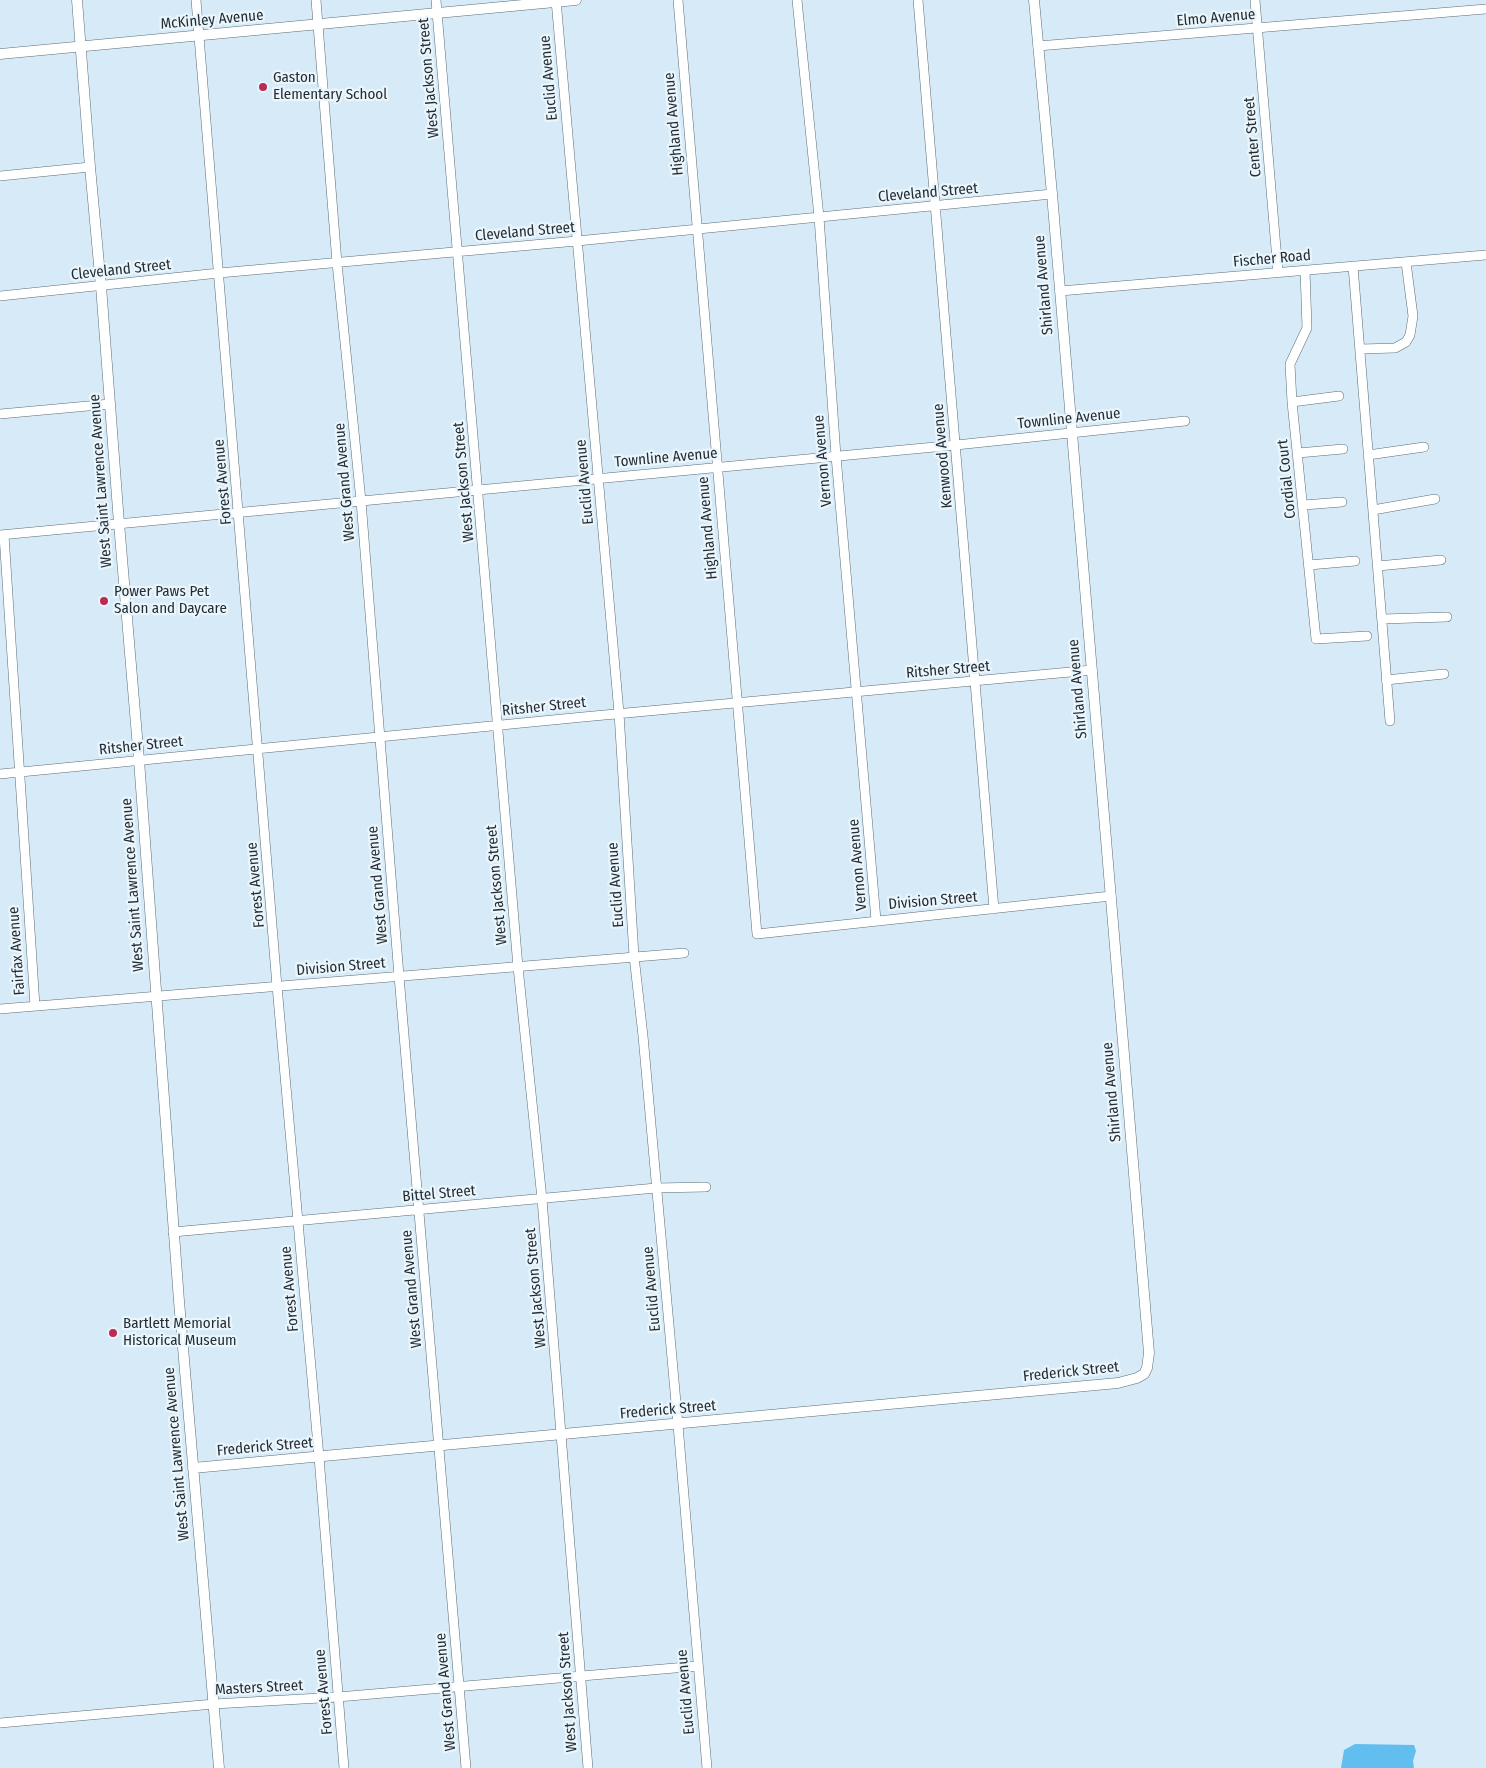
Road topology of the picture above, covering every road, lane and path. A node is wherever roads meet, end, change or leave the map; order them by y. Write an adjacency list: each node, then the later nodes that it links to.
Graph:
1 (77, 0): 17 (street, West Saint Lawrence Avenue)
2 (196, 0): 16 (street, Forest Avenue)
3 (316, 0): 14 (street, West Grand Avenue)
4 (436, 0): 13 (street, West Jackson Street)
5 (576, 0): 11 (street, McKinley Avenue)
6 (678, 0): 25 (street, Highland Avenue)
7 (797, 0): 24 (street, Vernon Avenue)
8 (918, 0): 23 (street, Kenwood Avenue)
9 (1034, 0): 18 (street, Shirland Avenue)
10 (1254, 0): 15 (street, Center Street)
11 (556, 1): 13 (street, McKinley Avenue); 26 (street, Euclid Avenue)
12 (1486, 9): 15 (street, Elmo Avenue)
13 (437, 13): 14 (street, McKinley Avenue); 27 (street, West Jackson Street)
14 (318, 25): 16 (street, McKinley Avenue); 30 (street, West Grand Avenue)
15 (1257, 28): 18 (street, Elmo Avenue); 33 (street, Center Street)
16 (199, 36): 17 (street, McKinley Avenue); 34 (street, Forest Avenue)
17 (81, 46): 19 (street, McKinley Avenue); 20 (street, West Saint Lawrence Avenue)
18 (1038, 46): 22 (street, Shirland Avenue)
19 (0, 54)
20 (90, 167): 21 (street); 35 (street, West Saint Lawrence Avenue)
21 (0, 176)
22 (1052, 194): 23 (street, Cleveland Street); 36 (street, Shirland Avenue)
23 (936, 206): 24 (street, Cleveland Street); 45 (street, Kenwood Avenue)
24 (819, 217): 25 (street, Cleveland Street); 50 (street, Vernon Avenue)
25 (696, 229): 26 (street, Cleveland Street); 51 (street, Highland Avenue)
26 (577, 241): 27 (street, Cleveland Street); 52 (street, Euclid Avenue)
27 (457, 251): 30 (street, Cleveland Street); 53 (street, West Jackson Street)
28 (1486, 255): 29 (street, Fischer Road)
29 (1406, 262): 31 (street, Fischer Road); 38 (street)
30 (337, 263): 34 (street, Cleveland Street); 55 (street, West Grand Avenue)
31 (1353, 266): 32 (street, Fischer Road); 38 (street)
32 (1305, 270): 33 (street, Fischer Road); 40 (street, Cordial Court)
33 (1278, 272): 36 (street, Fischer Road)
34 (219, 273): 35 (street, Cleveland Street); 59 (street, Forest Avenue)
35 (101, 286): 37 (street, Cleveland Street); 41 (street, West Saint Lawrence Avenue)
36 (1060, 291): 44 (street, Shirland Avenue)
37 (0, 296)
38 (1361, 349): 49 (street)
39 (1340, 396): 40 (street)
40 (1292, 402): 48 (street, Cordial Court)
41 (110, 404): 42 (street); 60 (street, West Saint Lawrence Avenue)
42 (0, 414)
43 (1185, 421): 44 (street, Townline Avenue)
44 (1072, 433): 45 (street, Townline Avenue); 69 (street, Shirland Avenue)
45 (956, 445): 50 (street, Townline Avenue); 72 (street, Kenwood Avenue)
46 (1424, 447): 49 (street)
47 (1343, 449): 48 (street)
48 (1298, 453): 57 (street, Cordial Court)
49 (1368, 455): 58 (street)
50 (836, 456): 51 (street, Townline Avenue); 73 (street, Vernon Avenue)
51 (717, 467): 52 (street, Townline Avenue); 74 (street, Highland Avenue)
52 (599, 478): 53 (street, Townline Avenue); 75 (street, Euclid Avenue)
53 (478, 489): 55 (street, Townline Avenue); 77 (street, West Jackson Street)
54 (1435, 499): 58 (street)
55 (361, 500): 59 (street, Townline Avenue); 78 (street, West Grand Avenue)
56 (1342, 502): 57 (street)
57 (1304, 505): 64 (street, Cordial Court)
58 (1373, 510): 65 (street)
59 (239, 511): 60 (street, Townline Avenue); 79 (street, Forest Avenue)
60 (119, 523): 61 (street, Townline Avenue); 80 (street, West Saint Lawrence Avenue)
61 (2, 535): 81 (street, Fairfax Avenue)
62 (1441, 560): 65 (street)
63 (1355, 561): 64 (street)
64 (1309, 565): 68 (street, Cordial Court)
65 (1378, 566): 67 (street)
66 (1447, 616): 67 (street)
67 (1382, 619): 71 (street)
68 (1367, 636)
69 (1092, 670): 72 (street, Ritsher Street); 83 (street, Shirland Avenue)
70 (1444, 674): 71 (street)
71 (1386, 680): 76 (street)
72 (976, 681): 73 (street, Ritsher Street); 84 (street, Kenwood Avenue)
73 (856, 692): 74 (street, Ritsher Street); 85 (street, Vernon Avenue)
74 (736, 703): 75 (street, Ritsher Street); 86 (street, Highland Avenue)
75 (619, 713): 77 (street, Ritsher Street); 88 (street, Euclid Avenue)
76 (1390, 721)
77 (498, 726): 78 (street, Ritsher Street); 89 (street, West Jackson Street)
78 (379, 737): 79 (street, Ritsher Street); 90 (street, West Grand Avenue)
79 (258, 748): 80 (street, Ritsher Street); 91 (street, Forest Avenue)
80 (140, 760): 81 (street, Ritsher Street); 92 (street, West Saint Lawrence Avenue)
81 (19, 772): 82 (street, Ritsher Street); 93 (street, Fairfax Avenue)
82 (0, 774)
83 (1111, 896): 84 (street, Division Street); 101 (street, Shirland Avenue)
84 (994, 909): 85 (street, Division Street)
85 (876, 920): 86 (street, Division Street)
86 (757, 934)
87 (684, 952): 88 (street, Division Street)
88 (634, 956): 89 (street, Division Street); 96 (street, Euclid Avenue)
89 (518, 967): 90 (street, Division Street); 97 (street, West Jackson Street)
90 (399, 976): 91 (street, Division Street); 98 (street, West Grand Avenue)
91 (277, 986): 92 (street, Division Street); 99 (street, Forest Avenue)
92 (156, 996): 93 (street, Division Street); 100 (street, West Saint Lawrence Avenue)
93 (35, 1006): 94 (street, Division Street)
94 (0, 1009)
95 (706, 1187): 96 (street, Bittel Street)
96 (656, 1188): 97 (street, Bittel Street); 102 (street, Euclid Avenue)
97 (542, 1199): 98 (street, Bittel Street); 103 (street, West Jackson Street)
98 (420, 1210): 99 (street, Bittel Street); 104 (street, West Grand Avenue)
99 (298, 1221): 100 (street, Bittel Street); 105 (street, Forest Avenue)
100 (173, 1232): 106 (street, West Saint Lawrence Avenue)
101 (1144, 1374): 102 (street, Frederick Street)
102 (678, 1425): 103 (street, Frederick Street); 107 (street, Euclid Avenue)
103 (562, 1435): 104 (street, Frederick Street); 108 (street, West Jackson Street)
104 (439, 1446): 105 (street, Frederick Street); 109 (street, West Grand Avenue)
105 (319, 1457): 106 (street, Frederick Street); 110 (street, Forest Avenue)
106 (193, 1468): 111 (street, West Saint Lawrence Avenue)
107 (698, 1666): 108 (street, Masters Street); 117 (street, Euclid Avenue)
108 (581, 1676): 109 (street, Masters Street); 116 (street, West Jackson Street)
109 (459, 1687): 110 (street, Masters Street); 115 (street, West Grand Avenue)
110 (338, 1697): 111 (street, Masters Street); 114 (street, Forest Avenue)
111 (214, 1704): 112 (street, Masters Street); 113 (street, West Saint Lawrence Avenue)
112 (0, 1723)
113 (220, 1768)
114 (344, 1768)
115 (466, 1768)
116 (588, 1768)
117 (707, 1768)

